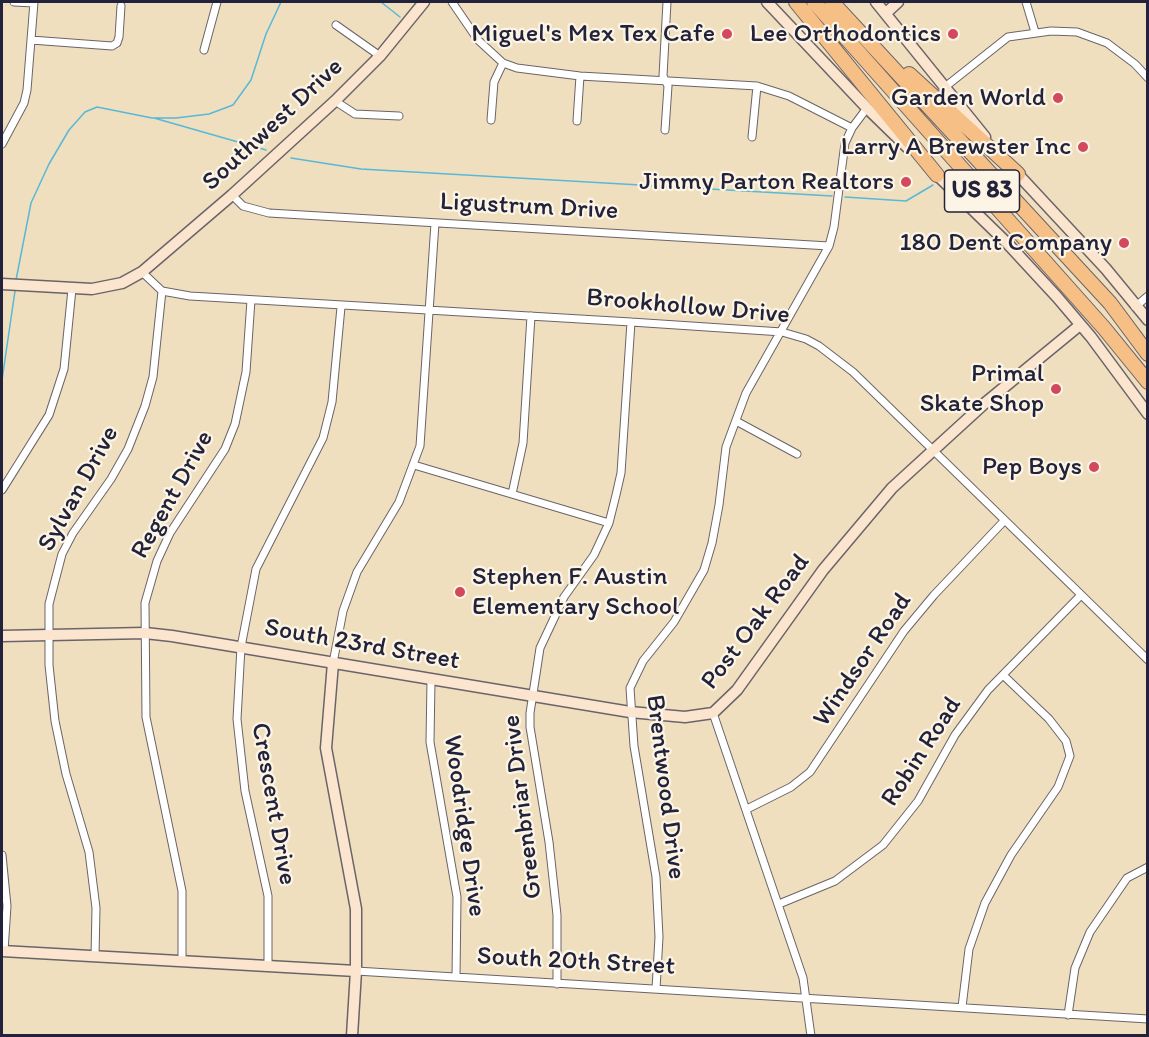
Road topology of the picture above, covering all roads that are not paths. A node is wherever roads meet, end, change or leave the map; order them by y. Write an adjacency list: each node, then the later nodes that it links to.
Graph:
1 (14, 2): 2 (street)
2 (34, 2): 18 (street)
3 (217, 2): 19 (street)
4 (424, 2): 20 (street, Southwest Drive)
5 (452, 2): 21 (street)
6 (667, 2): 24 (street)
7 (767, 2): 28 (street)
8 (796, 2): 37 (highway)
9 (814, 2): 56 (highway, US 83)
10 (833, 2): 36 (highway); 55 (highway, US 83)
11 (876, 2): 15 (street)
12 (898, 2): 15 (street)
13 (1026, 2): 17 (street)
14 (121, 6): 18 (street)
15 (886, 13): 26 (street)
16 (336, 25): 20 (street)
17 (1035, 32): 23 (street); 26 (street)
18 (31, 40): 35 (street)
19 (204, 50)
20 (380, 56): 27 (street, Southwest Drive)
21 (503, 63): 22 (street); 30 (street)
22 (580, 76): 24 (street); 31 (street)
23 (1148, 78)
24 (665, 81): 25 (street); 33 (street)
25 (757, 86): 32 (street); 34 (street)
26 (945, 87): 36 (street)
27 (335, 101): 29 (street); 38 (street, Southwest Drive)
28 (867, 108): 32 (street, Brentwood Drive); 37 (street)
29 (399, 117)
30 (491, 120)
31 (577, 121)
32 (852, 128): 40 (street, Brentwood Drive)
33 (664, 130)
34 (752, 137)
35 (2, 144)
36 (1018, 174): 48 (street)
37 (937, 175): 53 (street)
38 (232, 195): 39 (street, Ligustrum Drive); 41 (street, Southwest Drive)
39 (435, 223): 40 (street, Ligustrum Drive); 49 (street)
40 (829, 246): 54 (street, Brentwood Drive)
41 (142, 272): 43 (street, Southwest Drive); 44 (street)
42 (2, 284): 43 (street, Southwest Drive)
43 (72, 289): 62 (street)
44 (162, 291): 46 (street, Brookhollow Drive); 69 (street, Sylvan Drive)
45 (1146, 298): 48 (street)
46 (251, 300): 47 (street, Brookhollow Drive); 67 (street, Regent Drive)
47 (341, 307): 49 (street, Brookhollow Drive); 70 (street, Crescent Drive)
48 (1136, 307): 51 (street)
49 (430, 310): 50 (street, Brookhollow Drive); 61 (street)
50 (531, 316): 52 (street, Brookhollow Drive); 63 (street)
51 (1148, 320)
52 (631, 322): 54 (street, Brookhollow Drive); 65 (street, Greenbriar Drive)
53 (1080, 325): 57 (street); 59 (street, Post Oak Road)
54 (782, 332): 58 (street, Brentwood Drive); 59 (street, Brookhollow Drive)
55 (1148, 354)
56 (1148, 382)
57 (1148, 414)
58 (736, 421): 60 (street); 76 (street, Brentwood Drive)
59 (931, 451): 64 (street, Brookhollow Drive); 77 (street, Post Oak Road)
60 (797, 454)
61 (414, 465): 63 (street); 72 (street)
62 (2, 490)
63 (512, 494): 65 (street)
64 (1004, 521): 66 (street, Brookhollow Drive); 78 (street, Windsor Road)
65 (609, 523): 75 (street, Greenbriar Drive)
66 (1081, 596): 71 (street, Brookhollow Drive); 73 (street, Robin Road)
67 (145, 633): 69 (street, South 23rd Street); 70 (street, South 23rd Street); 84 (street, Regent Drive)
68 (2, 636): 69 (street, South 23rd Street)
69 (49, 636): 83 (street, Sylvan Drive)
70 (241, 647): 72 (street, South 23rd Street); 85 (street, Crescent Drive)
71 (1148, 660)
72 (333, 663): 74 (street, South 23rd Street); 86 (street)
73 (1003, 675): 81 (street, Robin Road); 91 (street)
74 (431, 680): 75 (street, South 23rd Street); 87 (street, Woodridge Drive)
75 (532, 696): 76 (street, South 23rd Street); 88 (street, Greenbriar Drive)
76 (630, 712): 77 (street, South 23rd Street); 89 (street, Brentwood Drive)
77 (713, 713): 78 (street, Post Oak Road)
78 (747, 809): 81 (street, Post Oak Road)
79 (2, 855): 82 (street)
80 (1148, 867): 92 (street)
81 (779, 904): 90 (street, Post Oak Road)
82 (3, 951): 83 (street, South 20th Street)
83 (95, 957): 84 (street, South 20th Street)
84 (182, 961): 85 (street, South 20th Street)
85 (268, 967): 86 (street, South 20th Street)
86 (356, 971): 87 (street, South 20th Street); 94 (street)
87 (456, 977): 88 (street, South 20th Street)
88 (556, 984): 89 (street, South 20th Street)
89 (656, 989): 90 (street, South 20th Street)
90 (808, 997): 91 (street, South 20th Street); 95 (street, Post Oak Road)
91 (962, 1007): 92 (street, South 20th Street)
92 (1068, 1015): 93 (street, South 20th Street)
93 (1148, 1018)
94 (352, 1035)
95 (812, 1035)

